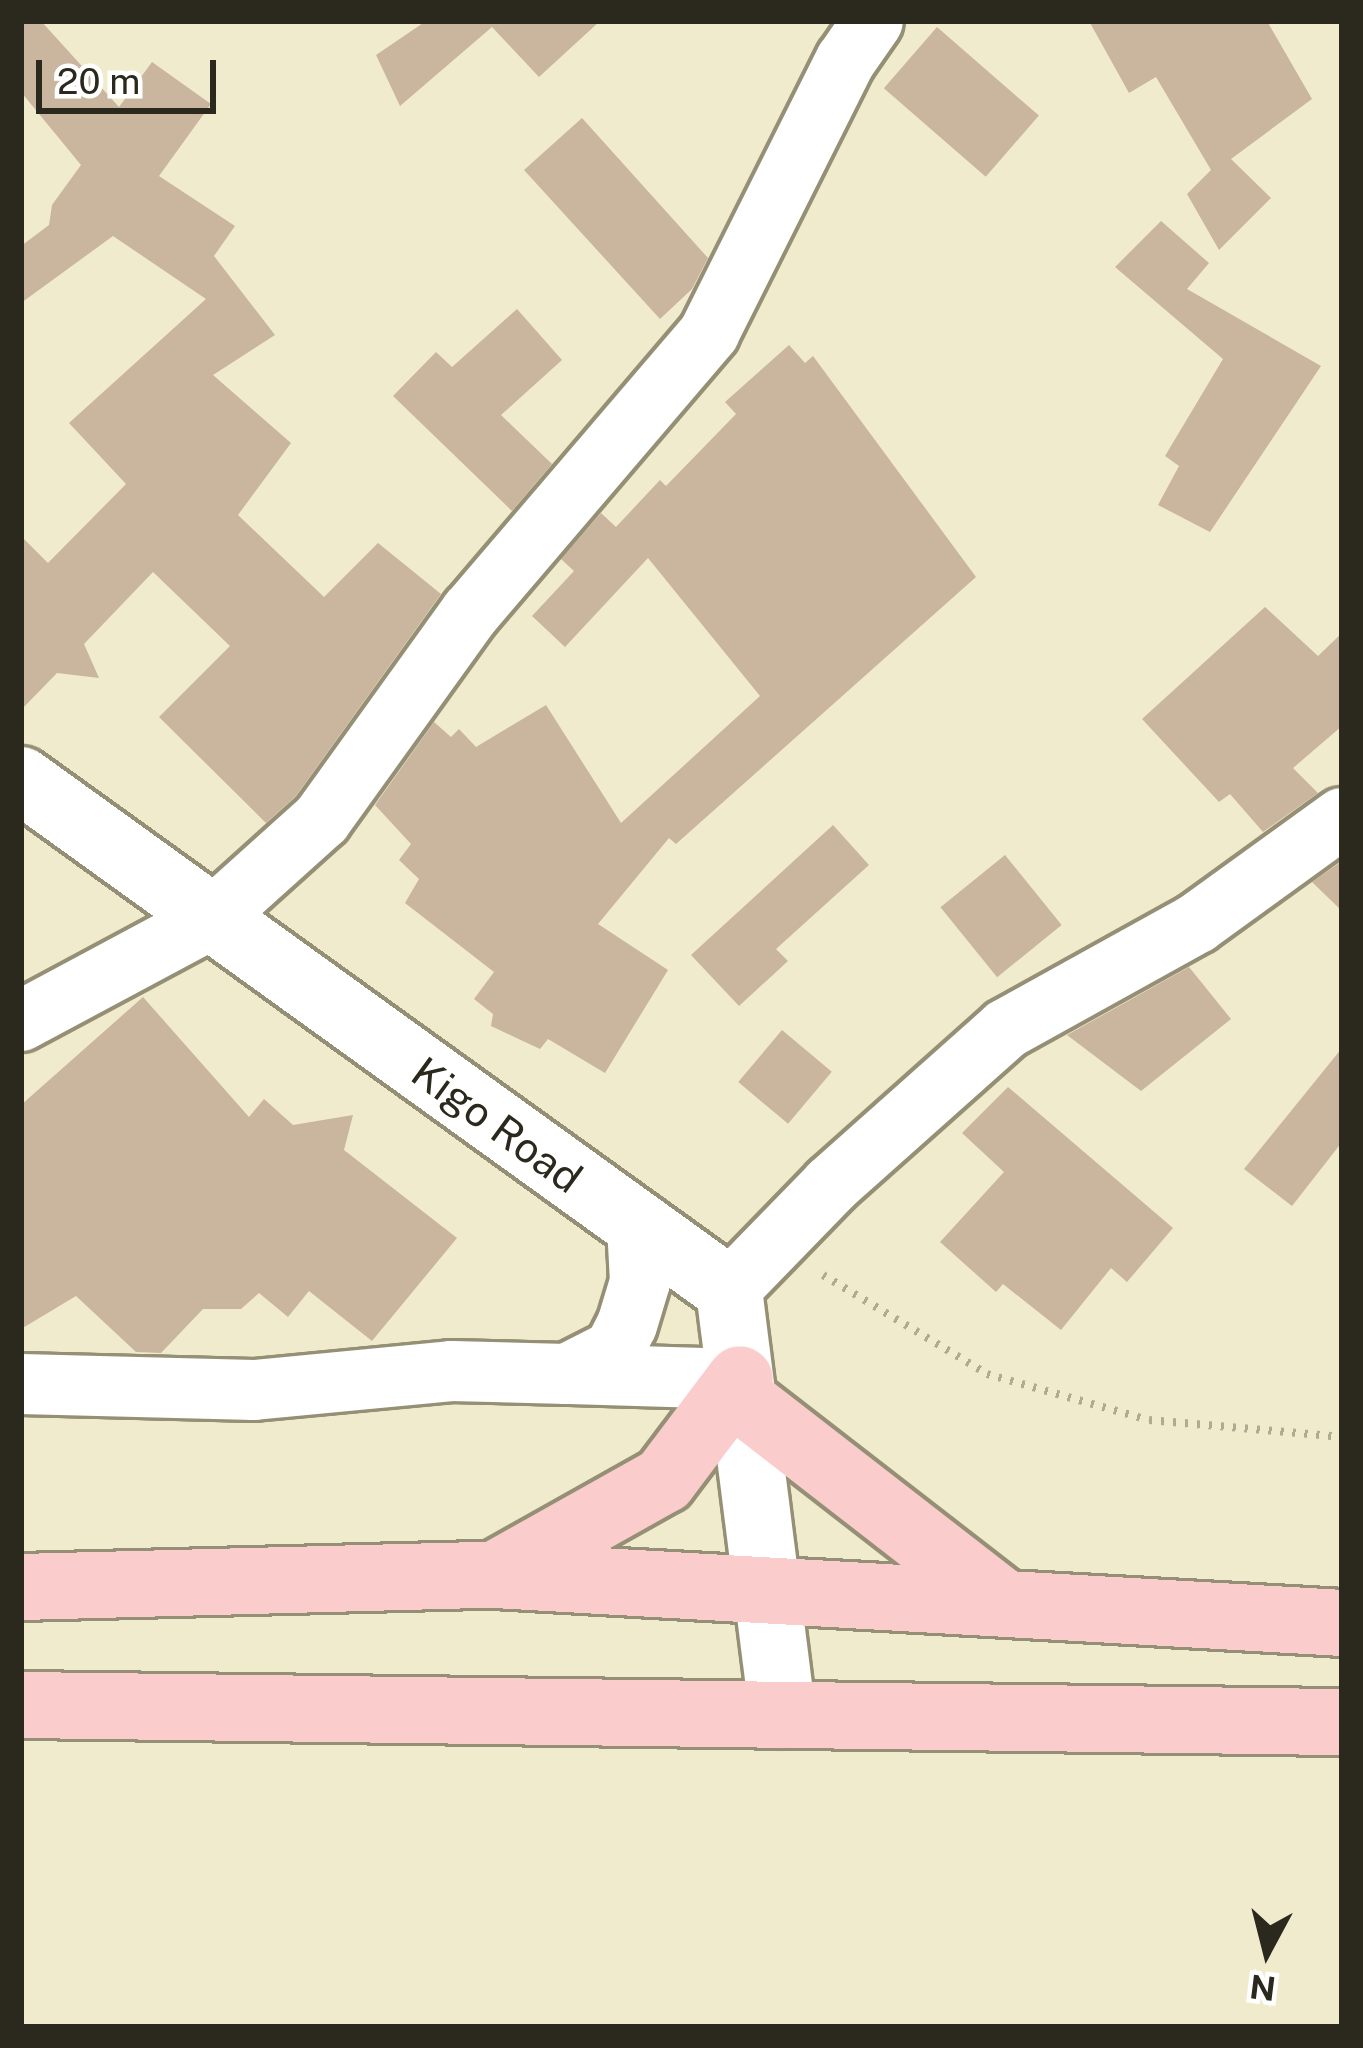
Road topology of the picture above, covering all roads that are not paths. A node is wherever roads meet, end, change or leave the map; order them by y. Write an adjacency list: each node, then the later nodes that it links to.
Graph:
1 (873, 21): 4 (street)
2 (21, 780): 4 (street, Kigo Road)
3 (1342, 818): 7 (street)
4 (211, 919): 5 (street); 6 (street, Kigo Road)
5 (21, 1021)
6 (637, 1225): 7 (street, Kigo Road); 8 (street)
7 (729, 1290): 10 (street)
8 (567, 1373): 9 (street); 10 (street)
9 (21, 1384)
10 (744, 1391): 11 (highway); 13 (street); 14 (highway)
11 (494, 1575): 12 (highway); 13 (highway)
12 (21, 1587)
13 (770, 1591): 14 (highway); 17 (street)
14 (998, 1599): 15 (highway)
15 (1342, 1623)
16 (21, 1705): 17 (highway)
17 (783, 1714): 18 (highway)
18 (1342, 1722)

